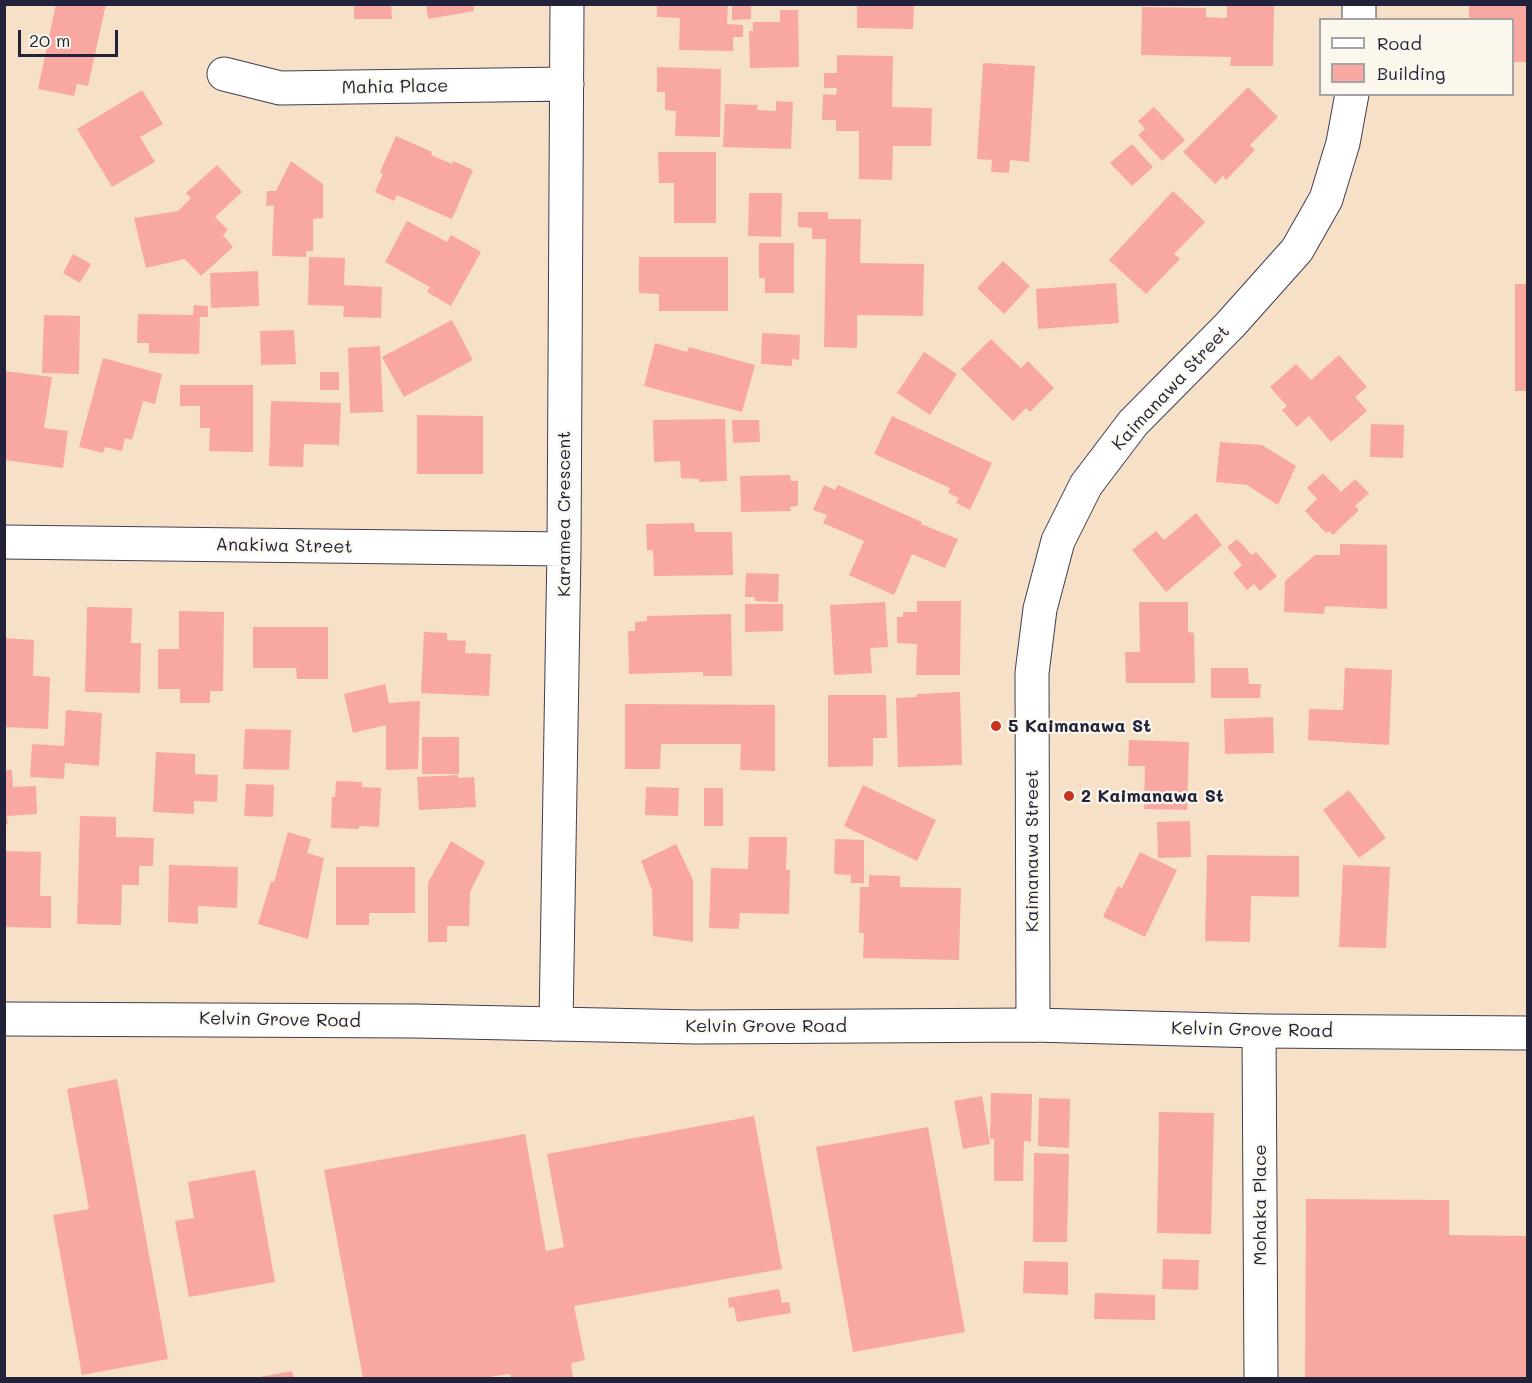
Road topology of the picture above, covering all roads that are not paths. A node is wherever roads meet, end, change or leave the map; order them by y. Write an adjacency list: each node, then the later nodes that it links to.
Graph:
1 (567, 4): 3 (street, Karamea Crescent)
2 (224, 74): 3 (street, Mahia Place)
3 (567, 84): 6 (street, Karamea Crescent)
4 (1352, 96): 9 (street, Kaimanawa Street)
5 (4, 542): 6 (street, Anakiwa Street)
6 (564, 549): 8 (street, Karamea Crescent)
7 (4, 1019): 8 (street, Kelvin Grove Road)
8 (556, 1024): 9 (street, Kelvin Grove Road)
9 (1033, 1025): 10 (street, Kelvin Grove Road)
10 (1259, 1031): 11 (street, Kelvin Grove Road); 12 (street, Mohaka Place)
11 (1527, 1032)
12 (1261, 1378)

